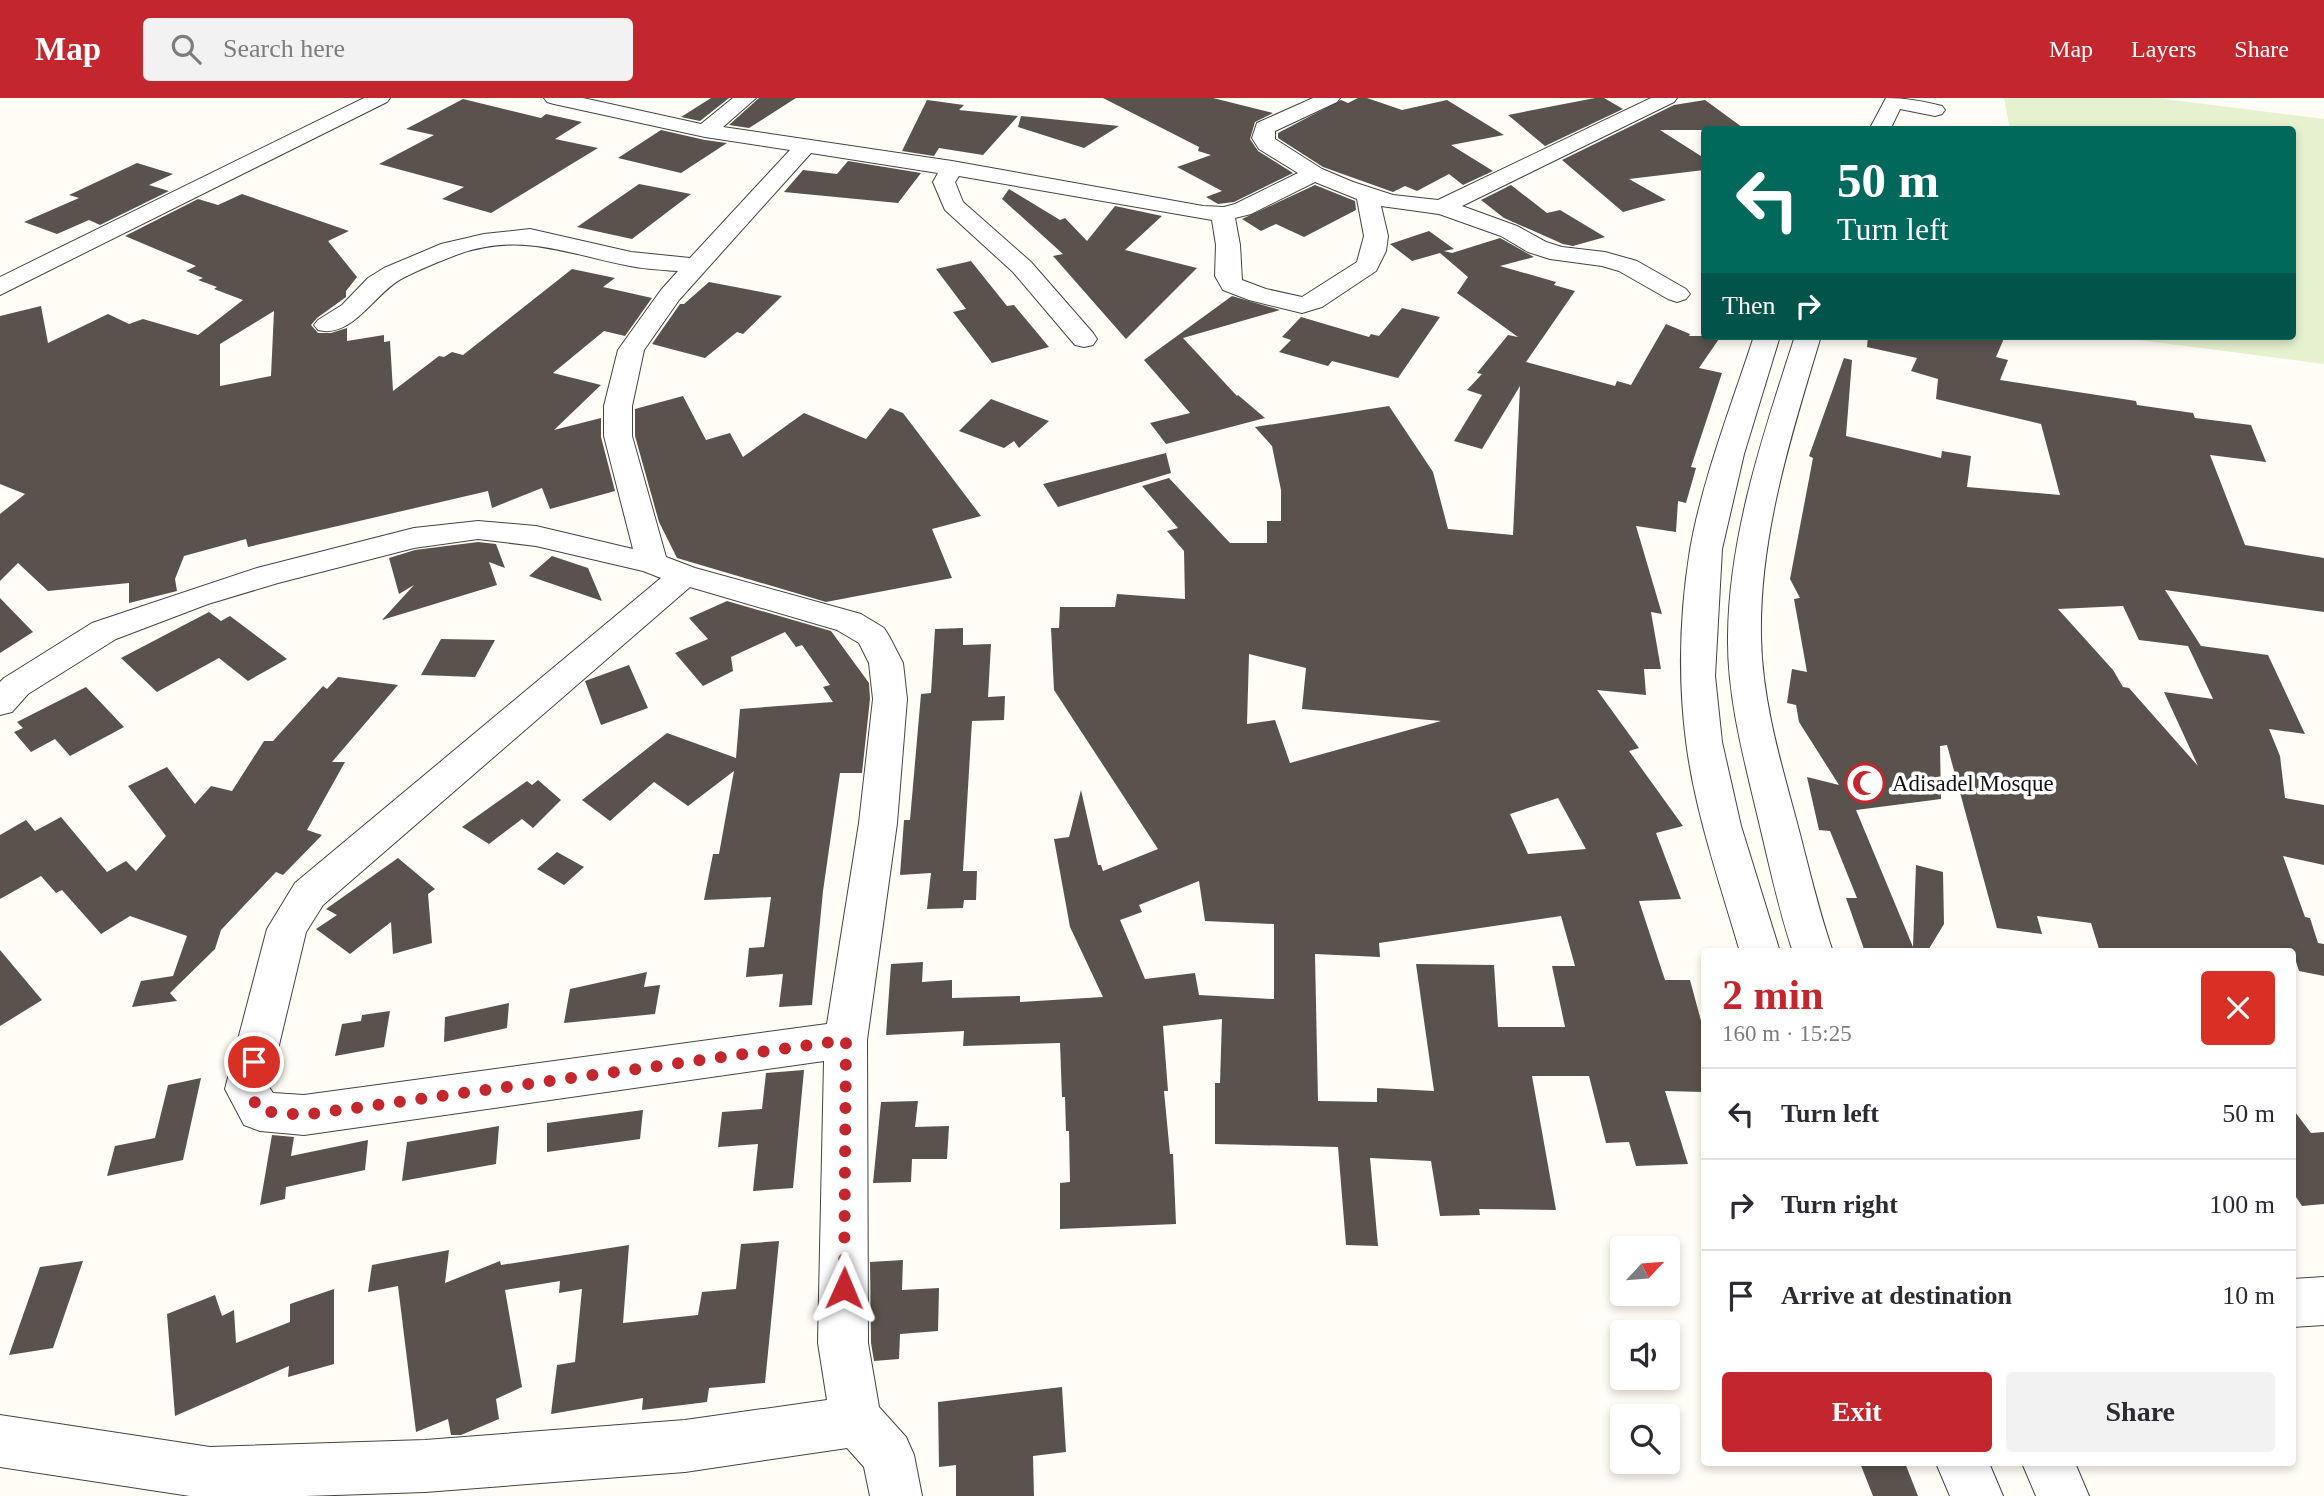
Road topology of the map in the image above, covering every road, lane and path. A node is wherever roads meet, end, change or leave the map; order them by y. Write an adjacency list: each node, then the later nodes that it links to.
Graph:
1 (380, 98): 18 (street)
2 (554, 98): 10 (street)
3 (746, 98): 10 (street)
4 (1329, 98): 13 (street)
5 (1667, 98): 15 (street)
6 (1895, 100): 7 (street); 8 (street)
7 (1938, 104): 9 (street)
8 (1881, 126)
9 (1926, 126)
10 (705, 131): 11 (street)
11 (805, 147): 12 (street); 17 (street)
12 (951, 168): 16 (street); 21 (street)
13 (1314, 174): 14 (street); 16 (street)
14 (1368, 197): 15 (street); 16 (street)
15 (1442, 207): 19 (street)
16 (1225, 214)
17 (696, 266): 20 (street); 24 (street)
18 (0, 287)
19 (1677, 294)
20 (327, 325)
21 (1084, 339)
22 (1766, 340): 26 (street)
23 (1807, 340): 27 (street)
24 (668, 569): 25 (street); 28 (street); 28 (street)
25 (0, 703)
26 (1759, 948)
27 (1813, 948)
28 (846, 1040): 31 (street)
29 (2324, 1301): 30 (street)
30 (2296, 1303)
31 (857, 1421): 35 (street); 36 (street)
32 (0, 1441): 35 (street)
33 (1963, 1466): 37 (street)
34 (2049, 1466): 38 (street)
35 (309, 1483)
36 (896, 1496)
37 (1976, 1496)
38 (2063, 1496)

